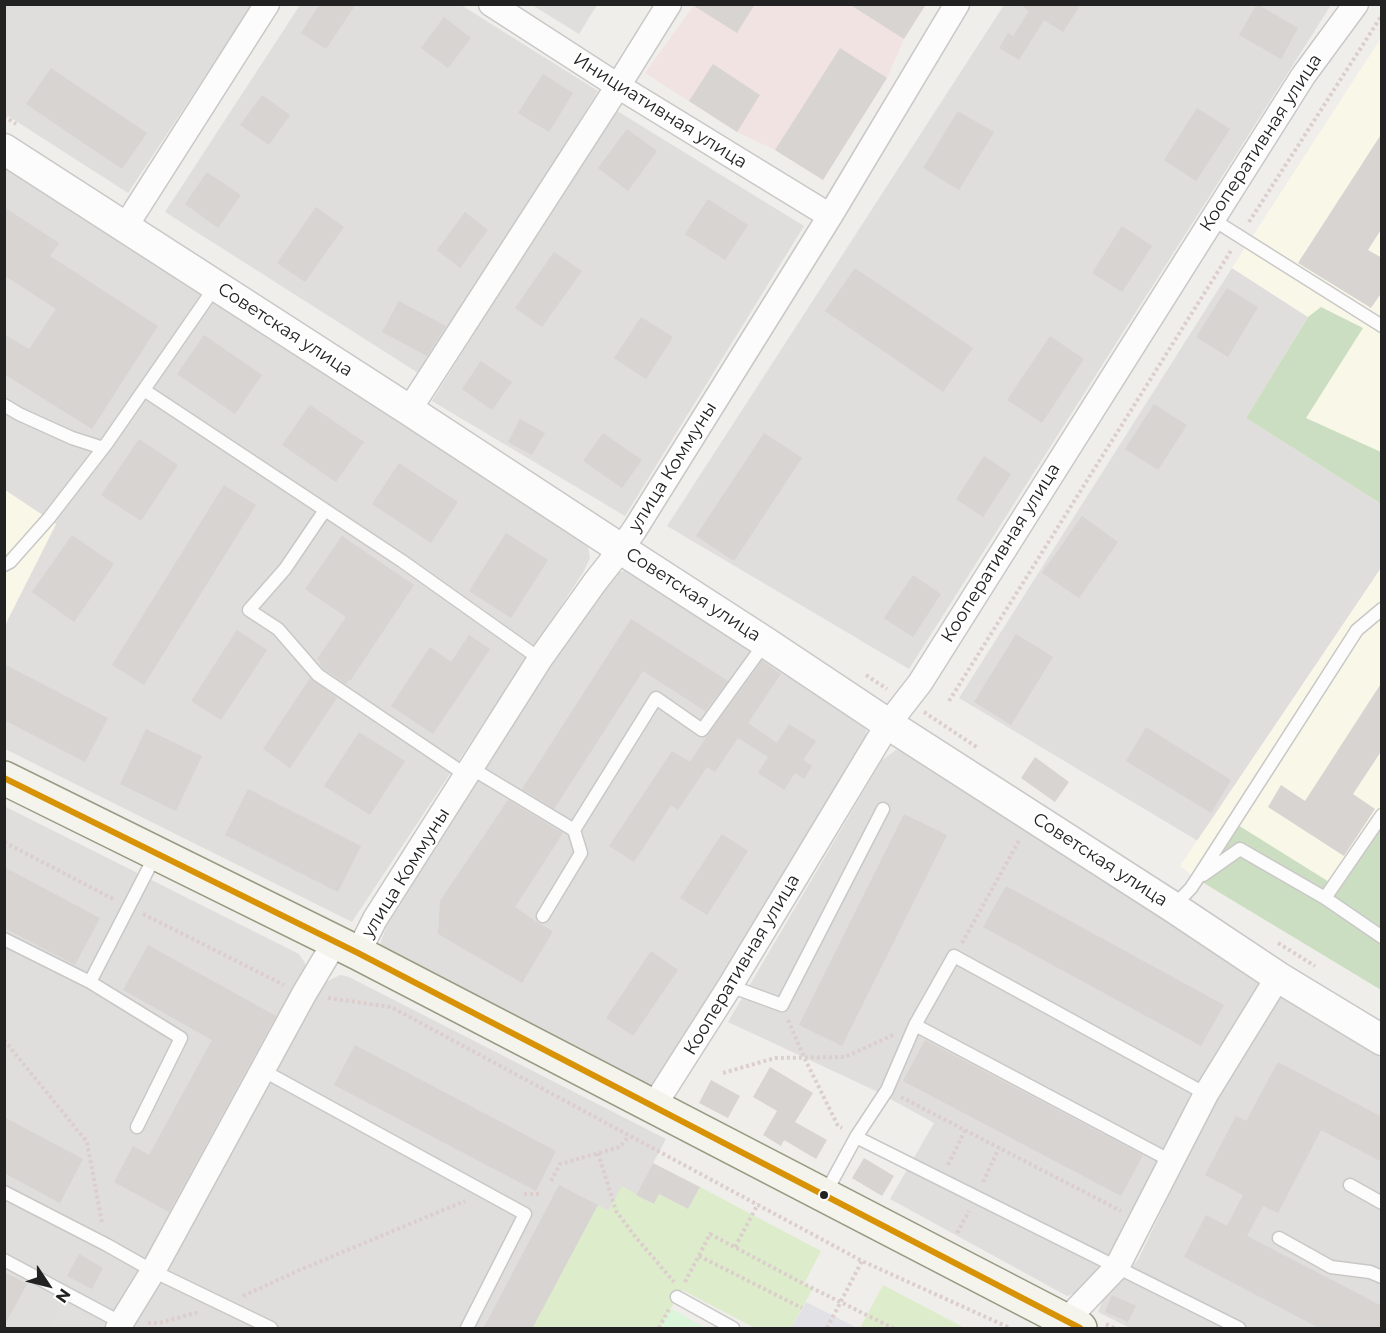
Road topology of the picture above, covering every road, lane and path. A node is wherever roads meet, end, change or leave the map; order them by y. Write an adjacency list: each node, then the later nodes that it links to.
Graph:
1 (267, 4): 11 (street)
2 (491, 4): 7 (street, Инициативная улица)
3 (669, 4): 7 (street)
4 (957, 4): 9 (street, улица Коммуны)
5 (1356, 4): 10 (street, Кооперативная улица)
6 (1382, 15): 12 (path)
7 (618, 86): 9 (street, Инициативная улица); 17 (street)
8 (4, 149): 11 (street, Советская улица)
9 (830, 216): 20 (street, улица Коммуны)
10 (1212, 219): 12 (lane); 26 (street, Кооперативная улица)
11 (126, 227): 13 (street, Советская улица)
12 (1240, 237): 14 (lane); 25 (path)
13 (216, 286): 15 (lane); 17 (street, Советская улица)
14 (1382, 326)
15 (144, 390): 18 (lane); 19 (lane)
16 (4, 405): 18 (lane)
17 (409, 410): 20 (street, Советская улица)
18 (103, 448): 21 (lane)
19 (326, 510): 24 (lane); 27 (lane)
20 (621, 549): 23 (street, Советская улица); 24 (street, улица Коммуны)
21 (4, 565)
22 (1382, 609): 34 (lane)
23 (765, 642): 26 (street, Советская улица); 32 (lane)
24 (540, 659): 27 (street, улица Коммуны)
25 (949, 700)
26 (888, 724): 31 (street, Советская улица); 44 (street, Кооперативная улица)
27 (468, 771): 32 (lane); 40 (street, улица Коммуны)
28 (4, 778): 33 (main road)
29 (883, 809): 45 (lane)
30 (1382, 814): 35 (lane)
31 (1033, 817): 36 (street, Советская улица); 41 (path)
32 (574, 830): 37 (lane)
33 (156, 854): 40 (main road); 43 (lane)
34 (1197, 879): 35 (lane); 36 (lane)
35 (1325, 898): 38 (lane)
36 (1173, 907): 42 (street, Советская улица)
37 (543, 916)
38 (1382, 938)
39 (4, 939): 43 (lane)
40 (347, 947): 50 (street, улица Коммуны); 54 (main road)
41 (954, 956): 46 (lane); 53 (lane)
42 (1278, 977): 48 (street, Советская улица); 53 (street)
43 (90, 982): 55 (lane)
44 (730, 986): 45 (lane); 54 (street, Кооперативная улица)
45 (783, 1005): 49 (path)
46 (915, 1025): 49 (path); 52 (lane); 59 (lane)
47 (4, 1040): 71 (path)
48 (1382, 1040)
49 (804, 1057): 51 (path); 57 (path)
50 (262, 1070): 64 (lane); 76 (street, улица Коммуны)
51 (723, 1073)
52 (887, 1090): 56 (path); 57 (lane)
53 (1206, 1094): 59 (street)
54 (653, 1107): 66 (main road)
55 (137, 1127)
56 (965, 1130): 60 (path); 69 (path)
57 (856, 1137): 60 (lane); 66 (lane)
58 (598, 1153): 61 (path); 68 (path); 78 (path)
59 (1171, 1161): 75 (street)
60 (941, 1179): 75 (lane)
61 (551, 1181)
62 (1350, 1185): 67 (lane)
63 (4, 1192): 71 (lane)
64 (486, 1192): 65 (path); 81 (path); 87 (lane)
65 (542, 1194)
66 (824, 1196): 84 (main road)
67 (1382, 1203)
68 (758, 1204): 72 (path); 74 (path)
69 (1124, 1212)
70 (1279, 1238): 77 (lane)
71 (107, 1245): 76 (lane)
72 (735, 1247): 80 (path); 82 (path)
73 (4, 1260): 83 (lane)
74 (862, 1261): 80 (path); 90 (path)
75 (1117, 1267): 84 (street); 91 (lane)
76 (153, 1271): 81 (lane); 83 (street, улица Коммуны)
77 (1382, 1277)
78 (675, 1282)
79 (677, 1297): 85 (lane)
80 (842, 1302): 88 (path); 89 (path)
81 (224, 1305): 83 (path); 86 (lane)
82 (802, 1308)
83 (120, 1326)
84 (1072, 1327)
85 (733, 1328)
86 (271, 1329)
87 (466, 1329)
88 (827, 1329)
89 (893, 1329)
90 (1010, 1329)
91 (1239, 1329)

